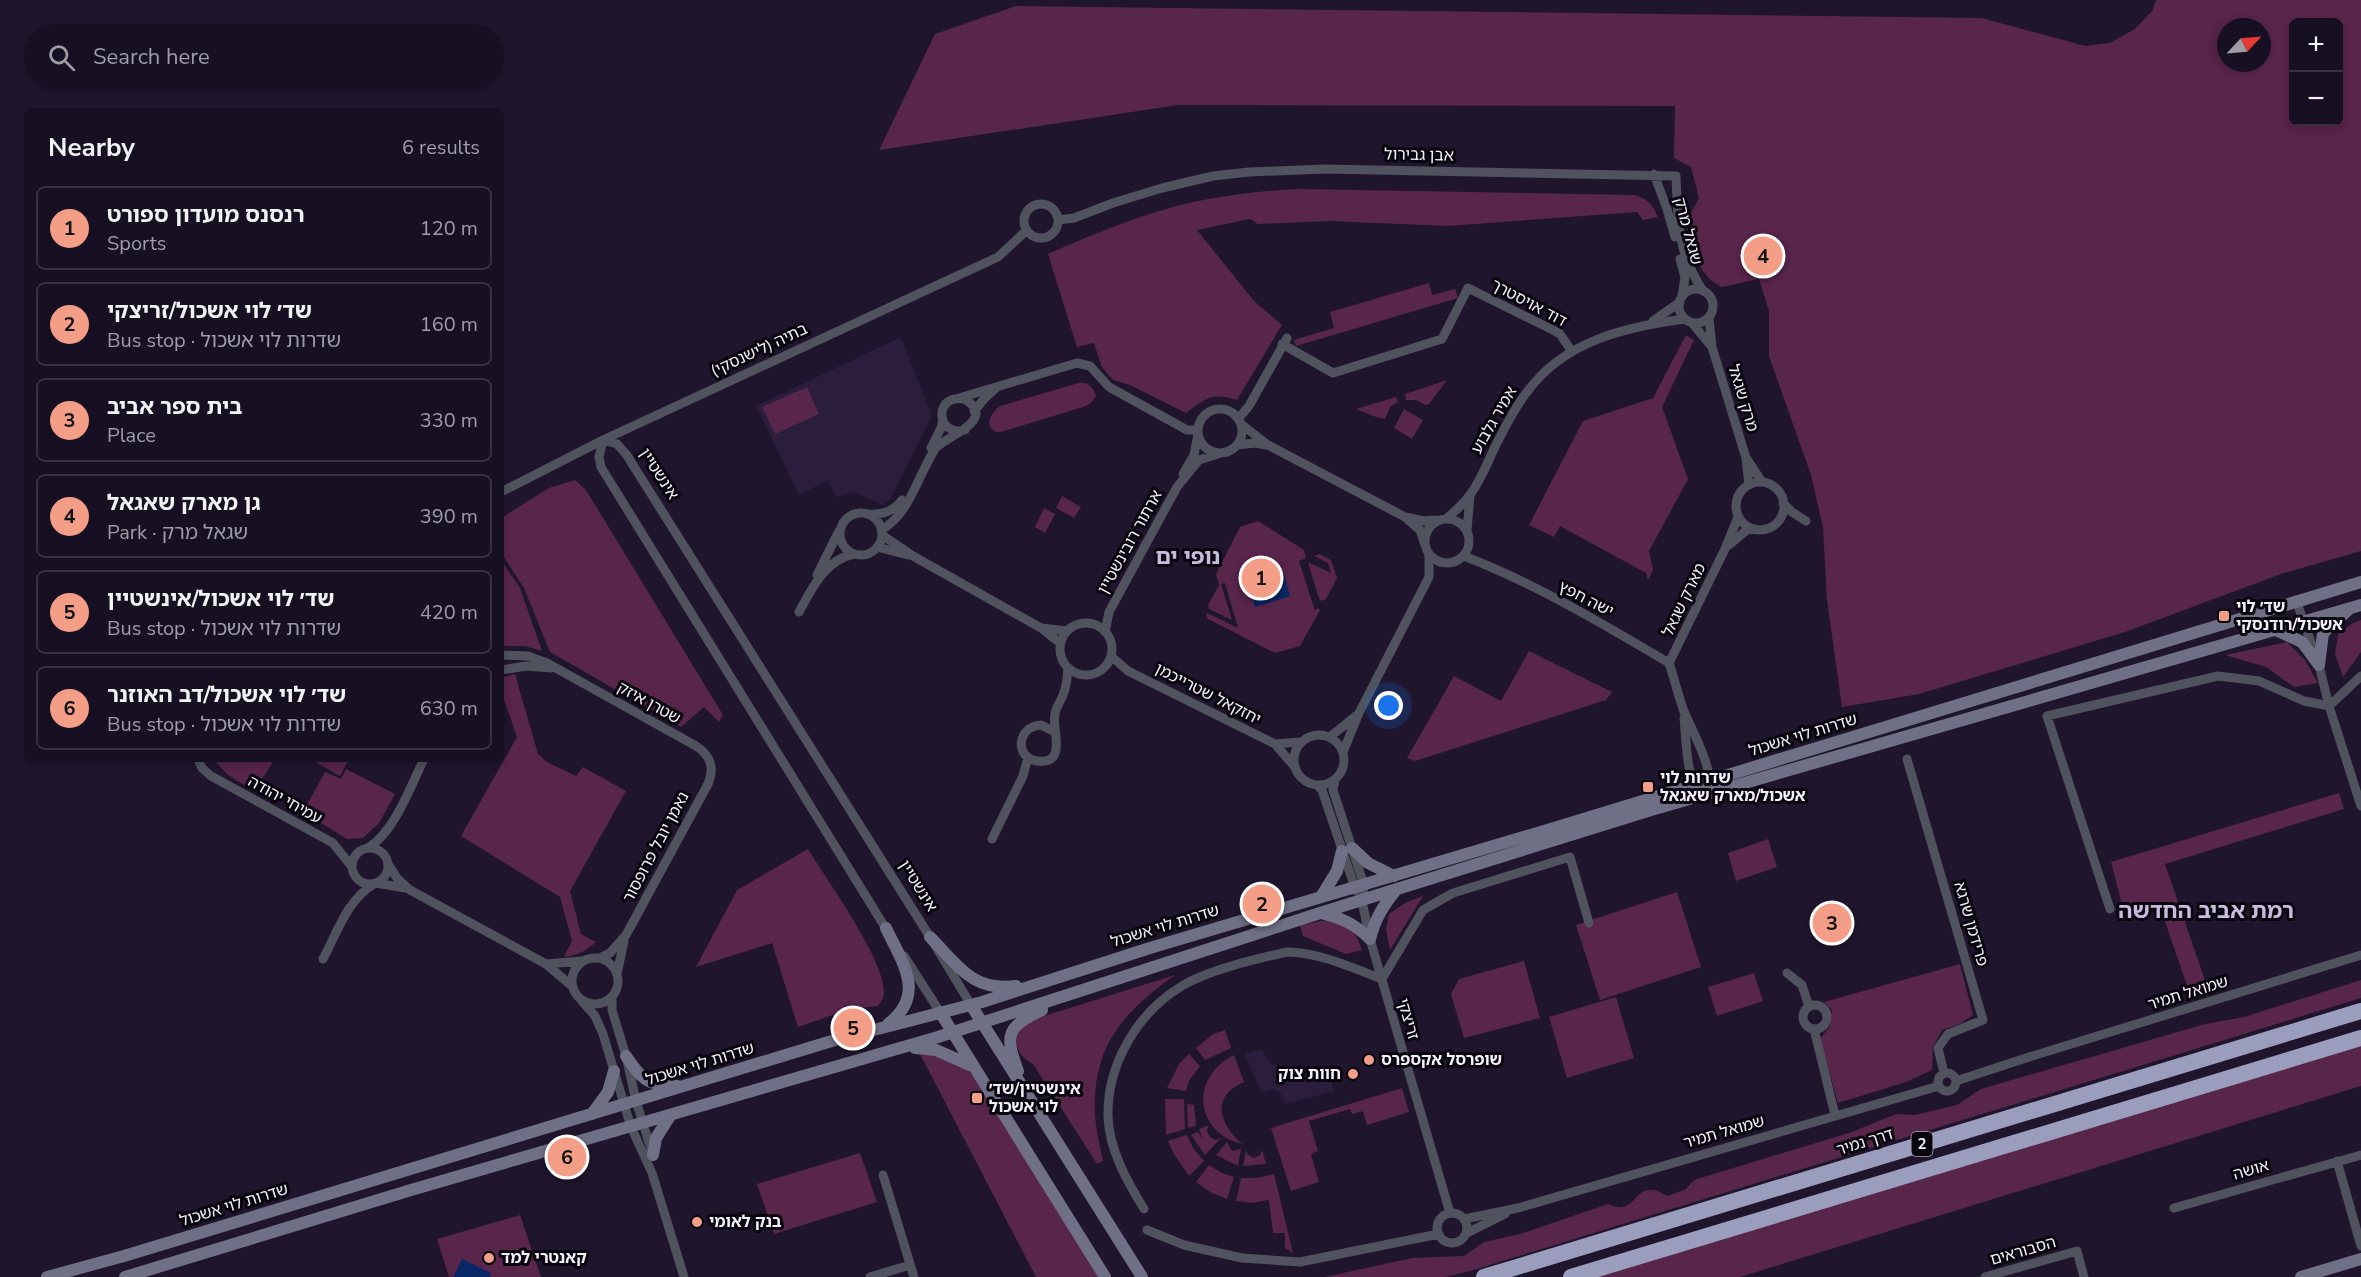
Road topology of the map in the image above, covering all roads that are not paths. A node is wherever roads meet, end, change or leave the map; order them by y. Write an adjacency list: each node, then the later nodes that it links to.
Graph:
1 (1654, 174): 2 (street, אבן גבירול); 3 (street, אבן גבירול); 6 (street, שגאל מרק)
2 (1676, 176): 5 (street, שגאל מרק)
3 (1058, 220): 4 (street); 4 (street)
4 (1027, 230): 19 (street, בתיה (לישנסקי))
5 (1703, 291): 6 (street); 7 (street)
6 (1681, 299): 8 (street); 9 (street, אמיר גלבוע)
7 (1709, 318): 8 (street); 10 (street, מרק שגאל)
8 (1688, 321): 9 (street, אמיר גלבוע); 10 (street, מרק שגאל)
9 (1650, 323): 11 (street, אמיר גלבוע)
10 (1712, 347): 23 (street, מרק שגאל)
11 (1571, 350): 16 (street, דוד אויסטרך); 28 (street, אמיר גלבוע)
12 (998, 387): 13 (street); 14 (street); 18 (street)
13 (959, 398): 14 (street); 15 (street)
14 (975, 411): 17 (street)
15 (943, 420): 17 (street); 30 (street)
16 (1240, 422): 18 (street); 20 (street); 21 (street)
17 (966, 430): 38 (street)
18 (1198, 432): 22 (street); 26 (street, ארתור רובינשטיין)
19 (603, 440): 27 (street, בתיה (לישנסקי)); 115 (street); 117 (street, אינשטיין)
20 (1237, 445): 21 (street); 22 (street)
21 (1268, 445): 32 (street)
22 (1221, 453): 26 (street, ארתור רובינשטיין)
23 (1746, 458): 24 (street, מרק שגאל); 25 (street, מרק שגאל)
24 (1762, 482): 25 (street); 29 (street)
25 (1749, 484): 31 (street)
26 (1177, 487): 55 (street, ארתור רובינשטיין)
27 (504, 490)
28 (1470, 496): 33 (street, אמיר גלבוע); 37 (street, אמיר גלבוע)
29 (1787, 513): 34 (street); 36 (street)
30 (867, 514): 35 (street); 38 (street)
31 (1738, 517): 36 (street); 42 (street)
32 (1405, 518): 33 (street); 40 (street)
33 (1442, 519): 37 (street); 40 (street)
34 (1806, 521)
35 (842, 525): 43 (street); 51 (street)
36 (1749, 528): 42 (street)
37 (1467, 531): 39 (street)
38 (881, 532): 41 (street); 45 (street)
39 (1469, 544): 46 (street); 48 (street, ישה חפץ)
40 (1425, 545): 44 (street)
41 (877, 547): 43 (street); 45 (street)
42 (1725, 549): 65 (street, מארק שגאל)
43 (854, 554): 51 (street)
44 (1429, 555): 47 (street); 49 (street)
45 (913, 556): 58 (street)
46 (1464, 556): 47 (street); 48 (street, ישה חפץ)
47 (1448, 564): 49 (street)
48 (1487, 565): 65 (street, ישה חפץ)
49 (1429, 577): 77 (street)
50 (2361, 582): 52 (street, שדרות לוי אשכול)
51 (812, 588): 54 (street)
52 (2296, 600): 56 (street); 92 (street, שדרות לוי אשכול)
53 (2355, 607): 56 (street, שדרות לוי אשכול); 66 (street)
54 (800, 612)
55 (1109, 612): 57 (street, ארתור רובינשטיין); 61 (street, ארתור רובינשטיין)
56 (2303, 622): 59 (street, שדרות לוי אשכול); 66 (street)
57 (1095, 625): 60 (street); 61 (street)
58 (1041, 628): 60 (street); 62 (street)
59 (2276, 630): 66 (street); 95 (street, שדרות לוי אשכול)
60 (1067, 631): 62 (street)
61 (1105, 632): 64 (street)
62 (1060, 644): 67 (street)
63 (504, 655): 69 (street, שטרן איזק)
64 (1111, 656): 70 (street); 71 (street, יחזקאל שטרייכמן)
65 (1669, 663): 76 (street)
66 (2319, 665): 75 (street)
67 (1068, 669): 72 (street); 74 (street)
68 (504, 670): 69 (street, שטרן איזק)
69 (559, 670): 90 (street, שטרן איזק)
70 (1101, 671): 71 (street, יחזקאל שטרייכמן); 72 (street)
71 (1128, 671): 83 (street, יחזקאל שטרייכמן)
72 (1081, 675): 74 (street)
73 (2361, 676): 75 (street)
74 (1065, 691): 78 (street)
75 (2329, 706): 96 (street); 112 (street)
76 (1683, 708): 92 (street); 93 (street)
77 (1359, 713): 81 (street); 84 (street)
78 (1054, 714): 79 (street); 80 (street)
79 (1041, 724): 80 (street); 85 (street)
80 (1053, 731): 85 (street)
81 (1330, 737): 82 (street); 84 (street)
82 (1301, 741): 83 (street, יחזקאל שטרייכמן); 89 (street)
83 (1275, 744): 89 (street, יחזקאל שטרייכמן)
84 (1343, 752): 91 (street)
85 (1033, 759): 98 (street)
86 (1907, 759): 145 (street, פרידמן שרגא)
87 (199, 762): 99 (street, עמיחי יהודה)
88 (422, 762): 97 (street)
89 (1294, 766): 94 (street)
90 (711, 773): 116 (street, נאמן יובל פרופסור)
91 (1335, 780): 94 (street); 101 (street)
92 (1710, 781): 93 (street, שדרות לוי אשכול); 95 (street)
93 (1694, 785): 95 (street); 104 (street, שדרות לוי אשכול)
94 (1318, 786): 101 (street)
95 (1707, 796): 108 (street, שדרות לוי אשכול)
96 (2361, 806)
97 (390, 825): 100 (street); 102 (street)
98 (992, 839)
99 (333, 843): 100 (street, עמיחי יהודה); 103 (street, עמיחי יהודה)
100 (365, 848): 102 (street); 103 (street)
101 (1347, 849): 104 (street); 106 (street); 109 (street)
102 (387, 861): 105 (street); 107 (street)
103 (353, 871): 105 (street); 111 (street)
104 (1394, 876): 106 (street, שדרות לוי אשכול)
105 (375, 883): 107 (street); 111 (street)
106 (1359, 886): 109 (street, שדרות לוי אשכול); 110 (street)
107 (410, 890): 123 (street)
108 (1396, 890): 110 (street, שדרות לוי אשכול); 118 (street)
109 (1321, 897): 127 (street, שדרות לוי אשכול)
110 (1362, 901): 113 (street, שדרות לוי אשכול); 118 (street, זריצקי)
111 (352, 903): 121 (street)
112 (2110, 909)
113 (1320, 913): 118 (street); 129 (street, שדרות לוי אשכול)
114 (1589, 923): 126 (street)
115 (886, 928): 135 (street); 137 (street)
116 (626, 935): 120 (street, נאמן יובל פרופסור); 125 (street, נאמן יובל פרופסור)
117 (930, 937): 127 (street); 132 (street, אינשטיין)
118 (1370, 939): 126 (street, זריצקי)
119 (2361, 955): 146 (street, שמואל תמיר)
120 (600, 958): 122 (street); 125 (street)
121 (323, 959)
122 (585, 960): 123 (street); 128 (street)
123 (546, 964): 128 (street)
124 (1787, 973): 133 (street)
125 (617, 974): 130 (street)
126 (1382, 979): 162 (street); 163 (street, זריצקי)
127 (1044, 981): 132 (street, שדרות לוי אשכול)
128 (573, 987): 131 (street)
129 (1083, 990): 136 (street, שדרות לוי אשכול); 149 (street)
130 (612, 998): 131 (street); 142 (street)
131 (582, 1001): 143 (street)
132 (970, 1005): 135 (street, שדרות לוי אשכול); 136 (street, אינשטיין)
133 (1809, 1007): 138 (street); 138 (street)
134 (2361, 1011): 179 (highway, דרך נמיר / 2)
135 (940, 1012): 137 (street, שדרות לוי אשכול); 139 (street)
136 (982, 1023): 139 (street, שדרות לוי אשכול); 149 (street, אינשטיין)
137 (880, 1029): 148 (street, שדרות לוי אשכול)
138 (1814, 1029): 152 (street)
139 (952, 1032): 141 (street, שדרות לוי אשכול); 144 (street)
140 (2361, 1038): 180 (highway, 2)
141 (896, 1049): 144 (street); 153 (street, שדרות לוי אשכול)
142 (626, 1056): 148 (street); 150 (street)
143 (614, 1071): 150 (street); 151 (street)
144 (977, 1071): 177 (street)
145 (1944, 1073): 146 (street); 147 (street)
146 (1956, 1081): 147 (street)
147 (1939, 1086): 152 (street, שמואל תמיר)
148 (684, 1087): 150 (street, שדרות לוי אשכול)
149 (1031, 1100): 178 (street, אינשטיין)
150 (630, 1103): 151 (street, שדרות לוי אשכול); 154 (street)
151 (592, 1114): 172 (street, שדרות לוי אשכול)
152 (1835, 1115): 160 (street, שמואל תמיר)
153 (670, 1116): 154 (street, שדרות לוי אשכול); 155 (street)
154 (637, 1125): 155 (street); 158 (street); 173 (street, שדרות לוי אשכול)
155 (653, 1155): 158 (street)
156 (2361, 1155): 157 (street, אושה)
157 (2337, 1161): 161 (street, אושה); 168 (street)
158 (652, 1173): 174 (street)
159 (883, 1175): 170 (street)
160 (1518, 1208): 164 (street, שמואל תמיר); 166 (street, שמואל תמיר)
161 (2174, 1208)
162 (1144, 1209)
163 (1450, 1213): 164 (street); 167 (street)
164 (1464, 1219): 166 (street)
165 (1148, 1230): 167 (street)
166 (1467, 1233): 167 (street)
167 (1438, 1234)
168 (2361, 1246)
169 (2361, 1259): 171 (street)
170 (910, 1265): 175 (street); 176 (street)
171 (2307, 1276)
172 (47, 1277)
173 (125, 1277)
174 (684, 1277)
175 (870, 1277)
176 (914, 1277)
177 (1105, 1277)
178 (1142, 1277)
179 (1484, 1277)
180 (1571, 1277)
181 (1985, 1277): 182 (street, הסבוראים)
182 (2084, 1277)

